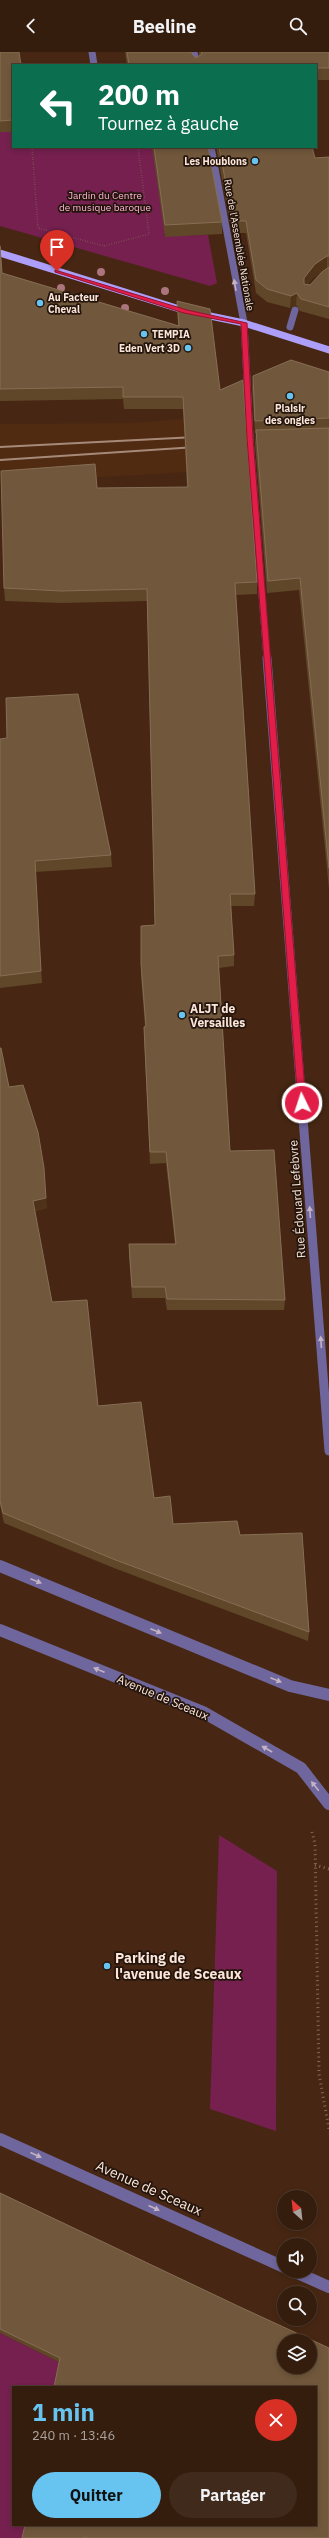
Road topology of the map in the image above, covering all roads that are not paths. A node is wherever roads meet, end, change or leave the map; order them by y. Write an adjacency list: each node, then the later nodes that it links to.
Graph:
1 (92, 52): 3 (street)
2 (194, 52): 4 (street)
3 (94, 64)
4 (197, 64)
5 (211, 148): 8 (street, Rue de l'Assemblée Nationale, one-way to 5)
6 (0, 253): 8 (main road)
7 (295, 310): 9 (street)
8 (244, 323): 10 (main road); 11 (street, Rue Édouard Lefebvre, one-way to 8)
9 (290, 327)
10 (329, 350)
11 (329, 1451)
12 (0, 1566): 14 (street, one-way to 14)
13 (0, 1630): 15 (street, Avenue de Sceaux, one-way to 13)
14 (329, 1695)
15 (329, 1804)
16 (0, 2139): 17 (street, Avenue de Sceaux, one-way to 17)
17 (277, 2264)
18 (308, 2278): 19 (street)
19 (329, 2288)

